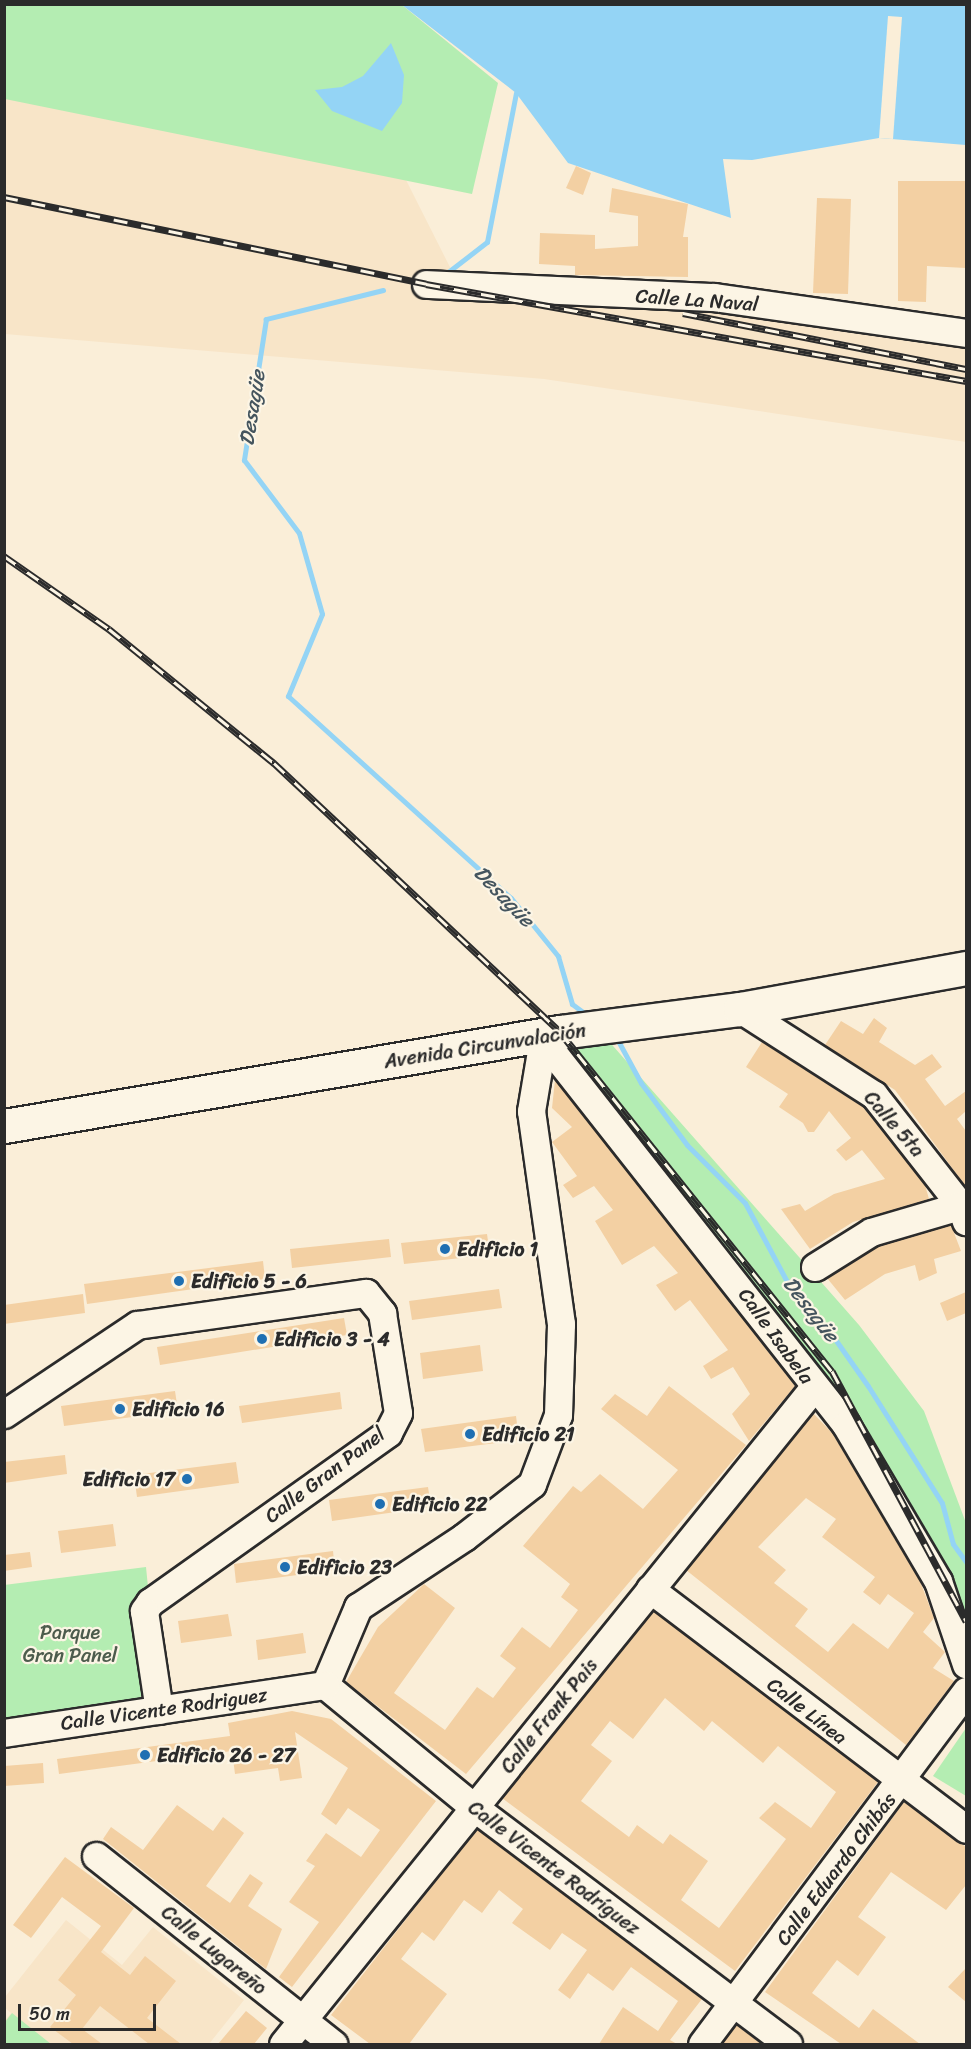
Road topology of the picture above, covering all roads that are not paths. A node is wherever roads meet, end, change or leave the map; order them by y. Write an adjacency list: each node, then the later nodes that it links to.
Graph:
1 (426, 284): 2 (street, Calle La Naval)
2 (966, 333)
3 (966, 968): 4 (highway, Avenida Circunvalación)
4 (740, 1009): 5 (highway, Avenida Circunvalación); 7 (street, Calle 5ta)
5 (542, 1037): 6 (highway, Avenida Circunvalación); 9 (street, Calle Isabela); 13 (street)
6 (4, 1126)
7 (965, 1210): 8 (street)
8 (815, 1267)
9 (814, 1387): 11 (street, Calle Frank Pais); 12 (street, Calle Isabela)
10 (4, 1414): 15 (street, Calle Gran Panel)
11 (650, 1589): 17 (street, Calle Línea); 18 (street, Calle Frank Pais)
12 (966, 1664)
13 (324, 1685): 15 (street, Calle Vicente Rodriguez); 18 (street, Calle Vicente Rodríguez)
14 (966, 1691): 17 (street, Calle Eduardo Chibás)
15 (159, 1710): 16 (street, Calle Vicente Rodriguez)
16 (4, 1733)
17 (901, 1783): 19 (street, Calle Línea); 21 (street, Calle Eduardo Chibás)
18 (475, 1808): 21 (street, Calle Vicente Rodríguez); 22 (street, Calle Frank Pais)
19 (966, 1829)
20 (96, 1856): 22 (street, Calle Lugareño)
21 (733, 2005): 25 (street, Calle Eduardo Chibás); 26 (street, Calle Vicente Rodríguez)
22 (302, 2021): 23 (street, Calle Frank Pais); 24 (street, Calle Lugareño)
23 (283, 2044)
24 (333, 2044)
25 (702, 2044)
26 (788, 2044)

